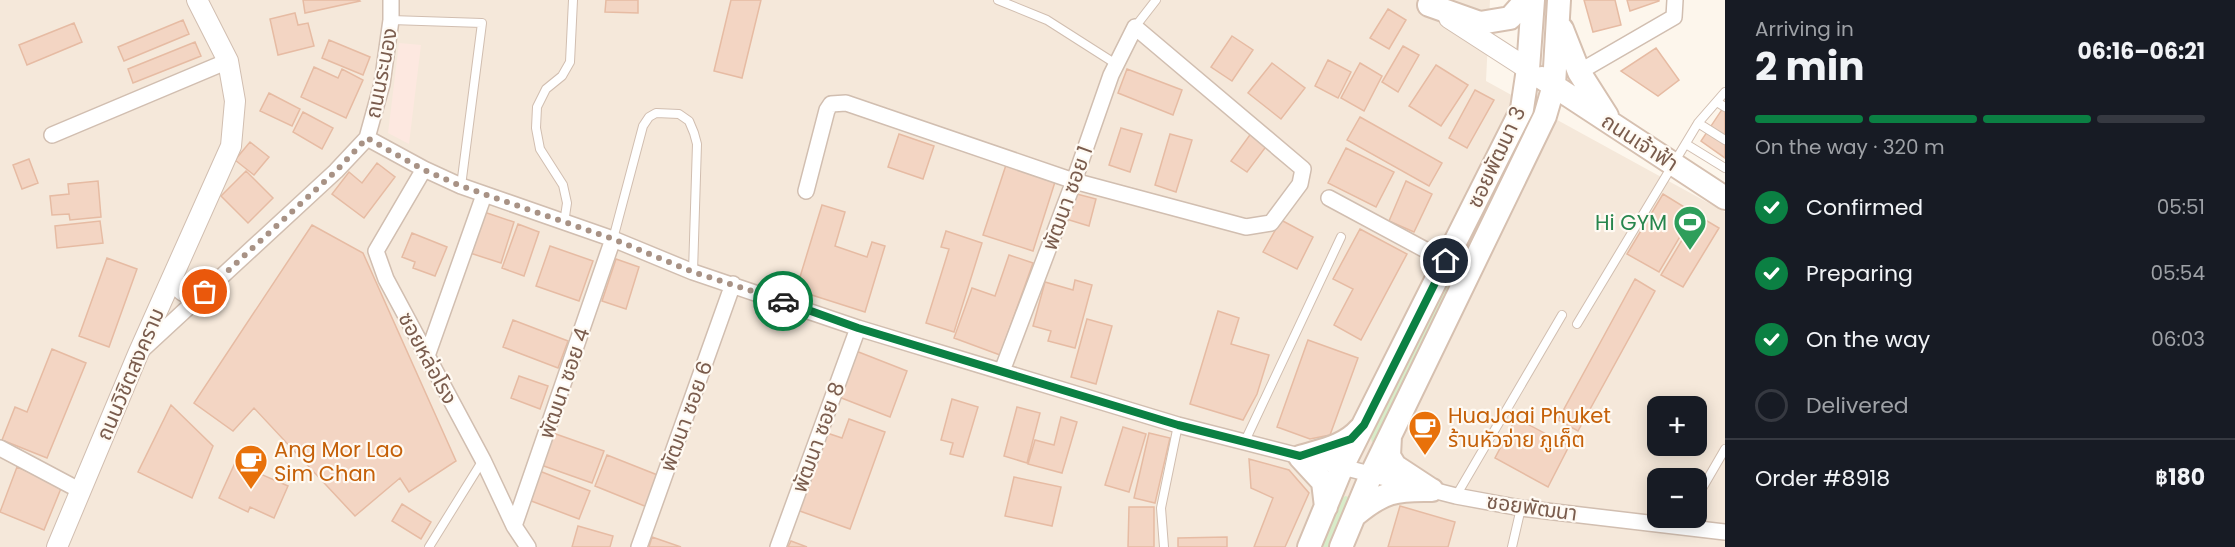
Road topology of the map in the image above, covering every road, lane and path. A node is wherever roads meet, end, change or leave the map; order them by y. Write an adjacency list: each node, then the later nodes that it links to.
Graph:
1 (197, 0): 13 (street, ถนนวิชิตสงคราม)
2 (391, 0): 11 (street, ถนนระนอง)
3 (573, 0): 36 (lane)
4 (998, 0): 14 (lane)
5 (1156, 0): 12 (lane)
6 (1526, 0): 9 (main road)
7 (1533, 0): 15 (main road, ซอยพัฒนา 3)
8 (1675, 0): 16 (street)
9 (1425, 3): 15 (street)
10 (1558, 6): 16 (main road); 17 (main road, ซอยพัฒนา 3)
11 (391, 20): 24 (street, ถนนระนอง); 31 (lane)
12 (1135, 27): 14 (street, พัฒนา ซอย 1); 30 (street)
13 (228, 61): 23 (street); 41 (street, ถนนวิชิตสงคราม)
14 (1116, 64): 30 (street, พัฒนา ซอย 1)
15 (1528, 69): 17 (main road, ถนนเจ้าฟ้า); 39 (main road, ซอยพัฒนา 3)
16 (1579, 72): 22 (main road)
17 (1554, 85): 22 (main road, ถนนเจ้าฟ้า); 52 (main road, ซอยพัฒนา 3)
18 (1725, 92): 19 (lane)
19 (1717, 102): 20 (lane); 21 (lane)
20 (1725, 107)
21 (1698, 123): 25 (lane); 26 (lane)
22 (1612, 125): 27 (main road, ถนนเจ้าฟ้า)
23 (52, 135)
24 (367, 138): 29 (street, ซอยพัฒนา); 43 (street, ถนนระนอง)
25 (1725, 140)
26 (1686, 144): 27 (lane); 28 (lane)
27 (1674, 163): 35 (main road, ถนนเจ้าฟ้า); 45 (lane)
28 (1725, 168)
29 (424, 170): 31 (street, ซอยพัฒนา); 48 (street, ซอยหล่อโรง)
30 (1074, 181): 32 (street); 49 (street, พัฒนา ซอย 1)
31 (461, 186): 33 (street, ซอยพัฒนา)
32 (806, 191)
33 (484, 195): 36 (street, ซอยพัฒนา); 48 (street)
34 (1329, 198): 39 (street)
35 (1725, 198)
36 (564, 223): 38 (street, ซอยพัฒนา)
37 (1341, 237): 53 (lane)
38 (613, 239): 40 (street, ซอยพัฒนา); 40 (lane); 68 (street, พัฒนา ซอย 4)
39 (1446, 261): 51 (main road, ซอยพัฒนา 3)
40 (693, 272): 42 (street, ซอยพัฒนา)
41 (172, 277): 43 (street); 47 (street, ถนนวิชิตสงคราม)
42 (733, 284): 46 (street, ซอยพัฒนา); 74 (street, พัฒนา ซอย 6)
43 (205, 292): 47 (street, ถนนระนอง)
44 (1562, 315): 63 (lane)
45 (1577, 324)
46 (858, 328): 49 (street, ซอยพัฒนา); 75 (street, พัฒนา ซอย 8)
47 (138, 354): 62 (street, ถนนวิชิตสงคราม)
48 (427, 356): 57 (street, ซอยหล่อโรง)
49 (1002, 371): 50 (street, ซอยพัฒนา)
50 (1178, 425): 53 (street, ซอยพัฒนา); 76 (lane)
51 (1364, 425): 56 (main road); 58 (main road, ซอยพัฒนา 3)
52 (1390, 436): 59 (main road, ซอยพัฒนา 3); 61 (main road)
53 (1245, 441): 56 (street, ซอยพัฒนา)
54 (0, 448): 62 (street)
55 (1725, 449): 60 (lane)
56 (1300, 456): 58 (street, ซอยพัฒนา); 64 (main road)
57 (483, 460): 68 (street, ซอยหล่อโรง); 72 (lane)
58 (1342, 467): 59 (street, ซอยพัฒนา); 64 (main road, ซอยพัฒนา 3)
59 (1371, 475): 61 (street, ซอยพัฒนา); 66 (main road, ซอยพัฒนา 3)
60 (1707, 480)
61 (1432, 490): 63 (street, ซอยพัฒนา); 66 (main road)
62 (81, 491): 71 (street, ถนนวิชิตสงคราม)
63 (1456, 496): 65 (street, ซอยพัฒนา)
64 (1326, 507): 77 (main road, ซอยพัฒนา 3)
65 (1521, 508): 67 (street, ซอยพัฒนา); 79 (lane)
66 (1352, 518): 78 (main road, ซอยพัฒนา 3)
67 (1647, 519)
68 (514, 526): 73 (street, ซอยหล่อโรง)
69 (1707, 528): 70 (street, ซอยพัฒนา)
70 (1725, 532)
71 (57, 547)
72 (429, 547)
73 (528, 547)
74 (639, 547)
75 (778, 547)
76 (1164, 547)
77 (1309, 547)
78 (1341, 547)
79 (1512, 547)

